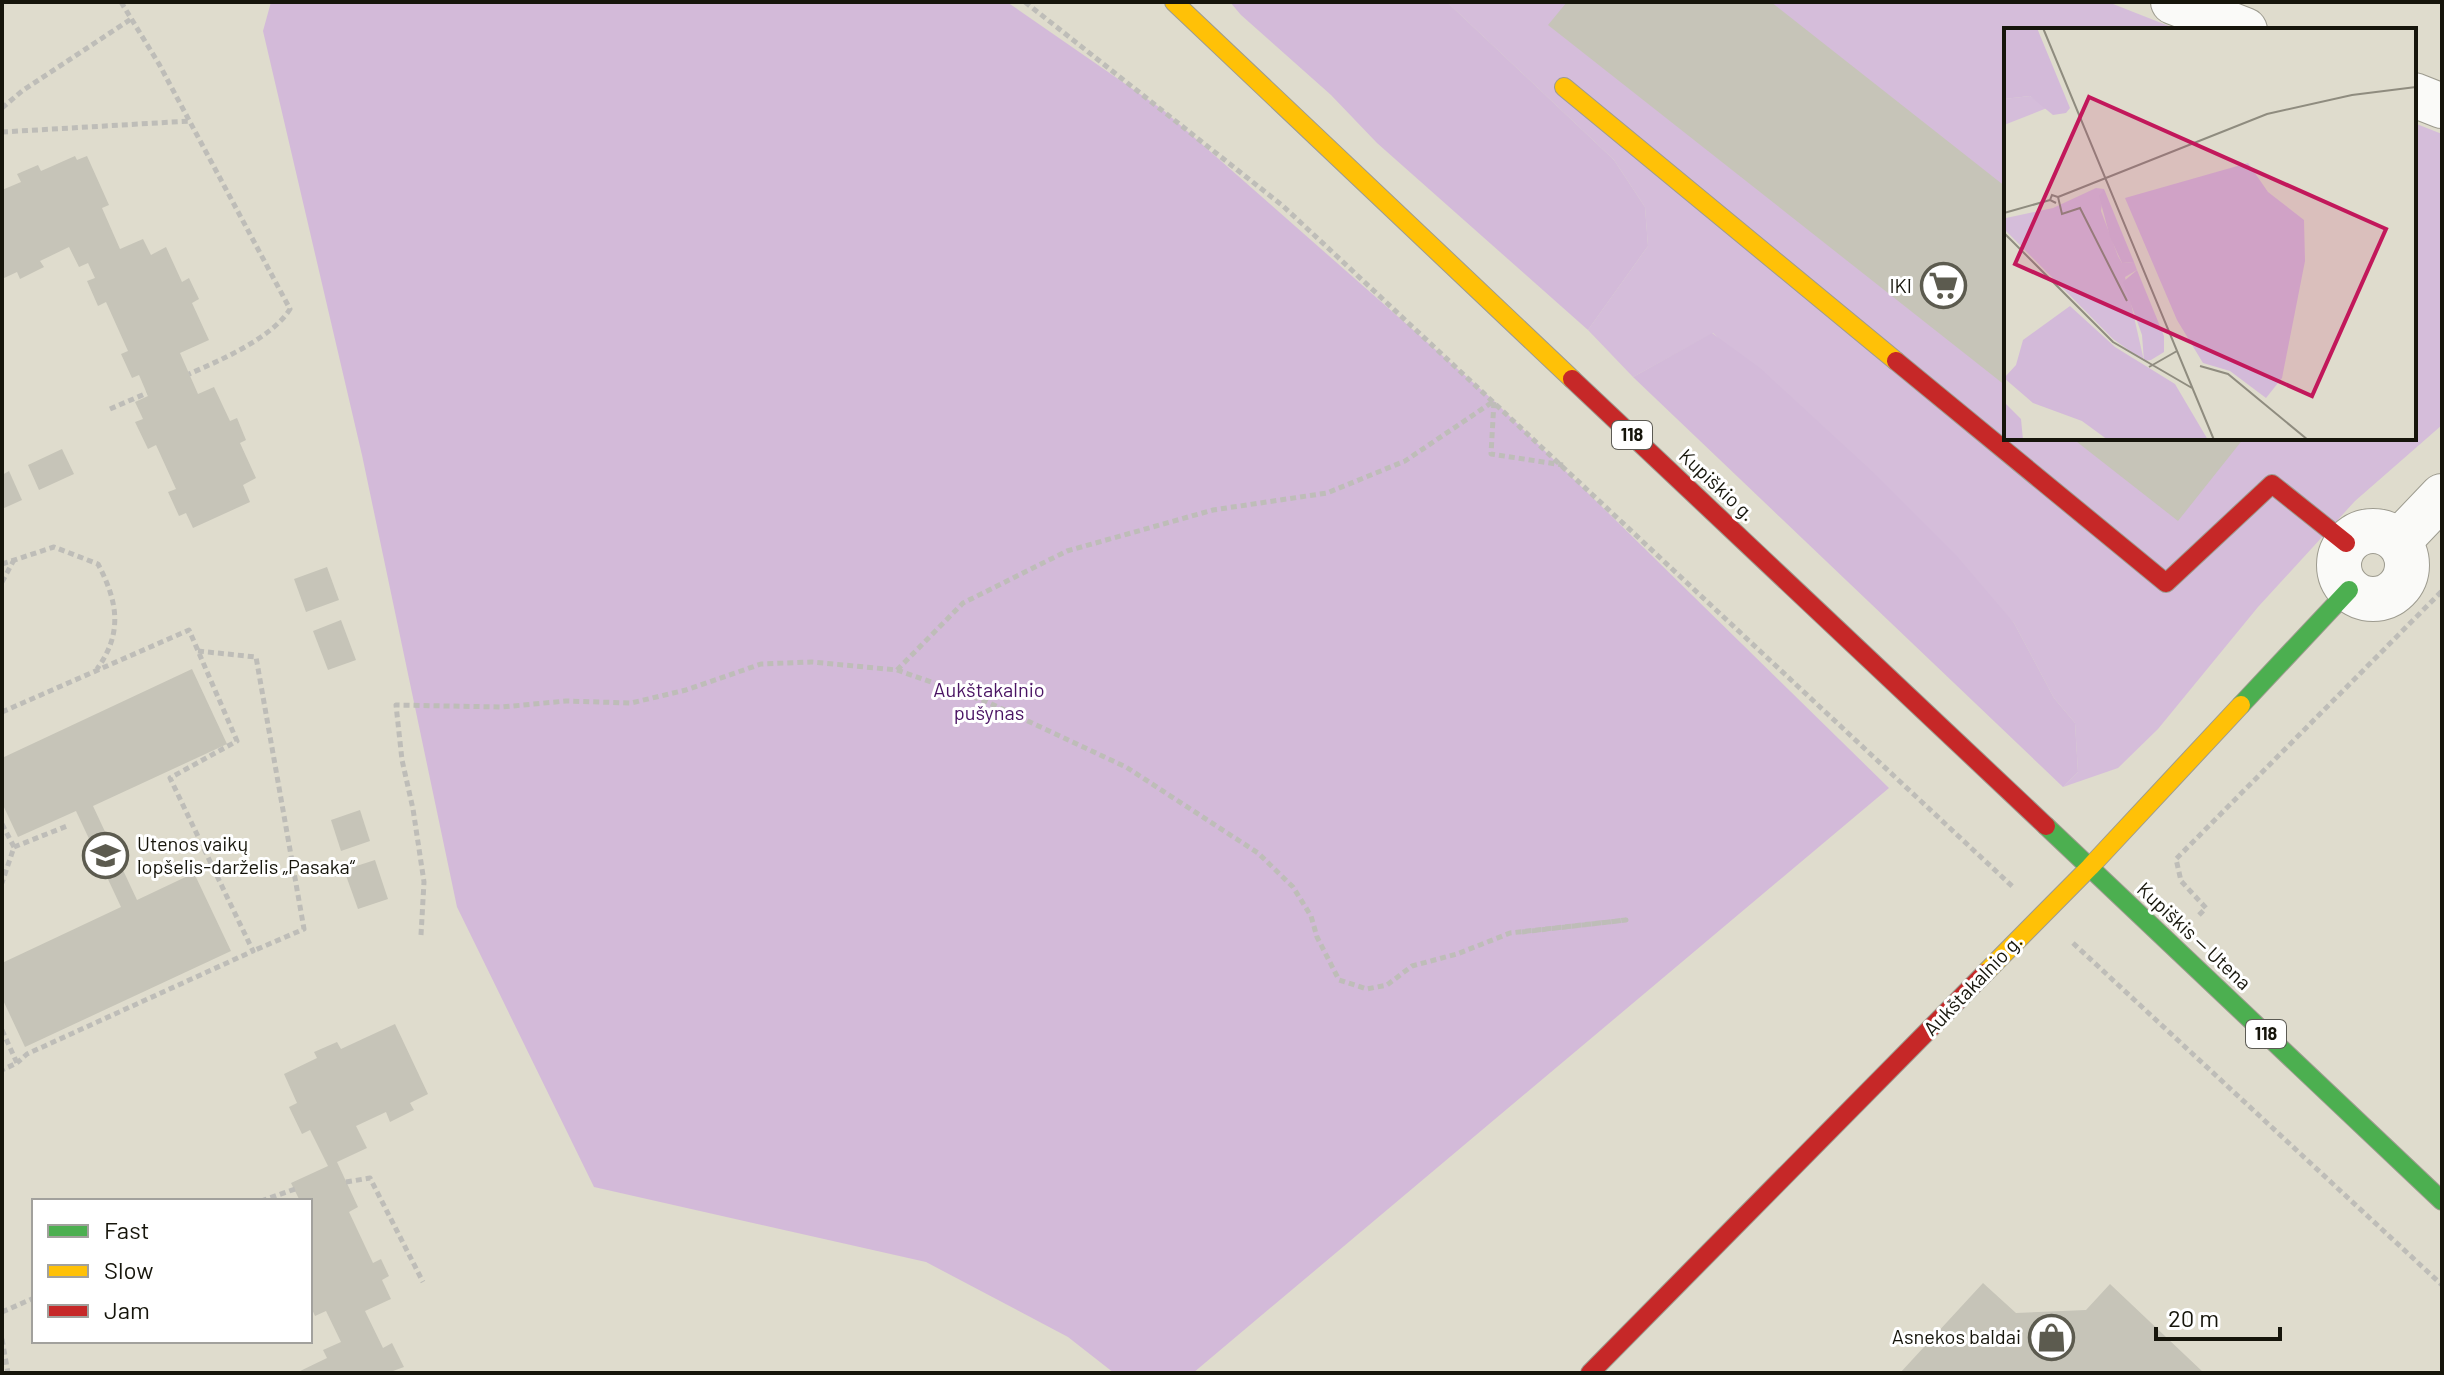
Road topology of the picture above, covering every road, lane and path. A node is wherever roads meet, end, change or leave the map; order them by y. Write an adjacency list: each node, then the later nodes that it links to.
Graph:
1 (121, 2): 5 (path)
2 (1025, 2): 15 (path)
3 (1174, 2): 33 (street, Kupiškio g. / 118)
4 (2173, 2): 6 (street)
5 (131, 19): 10 (path); 11 (path)
6 (2240, 28)
7 (1564, 87): 20 (street)
8 (2416, 96): 9 (street)
9 (2442, 106)
10 (2, 108)
11 (190, 121): 12 (path); 13 (path)
12 (2, 132)
13 (189, 374)
14 (147, 393): 16 (path)
15 (1494, 401): 17 (path); 17 (path); 28 (path)
16 (110, 409)
17 (1563, 465): 35 (path)
18 (2442, 496): 19 (street)
19 (2399, 541): 20 (street); 24 (street)
20 (2346, 543): 24 (street)
21 (16, 558): 22 (path); 23 (path); 27 (path)
22 (2, 564)
23 (2, 582)
24 (2349, 590): 33 (street, Aukštakalnio g.)
25 (2442, 591): 38 (path)
26 (198, 651): 27 (path); 39 (path); 39 (path)
27 (97, 670): 29 (path)
28 (897, 670): 36 (path); 37 (path)
29 (2, 712)
30 (2, 824): 32 (path)
31 (67, 826): 32 (path)
32 (14, 847): 34 (path)
33 (2090, 867): 35 (street, Aukštakalnio g.); 38 (street, Kupiškis — Utena / 118)
34 (2, 883)
35 (2041, 914): 48 (path); 53 (street, Aukštakalnio g.)
36 (1522, 932): 36 (path)
37 (421, 935)
38 (2170, 944): 46 (street, Kupiškis — Utena / 118)
39 (253, 951): 41 (path)
40 (2, 1030): 41 (path)
41 (17, 1063): 42 (path)
42 (2, 1070)
43 (346, 1182): 47 (path)
44 (295, 1189): 45 (path)
45 (267, 1199)
46 (2442, 1201)
47 (423, 1282)
48 (2442, 1285)
49 (32, 1299): 50 (path)
50 (2, 1312)
51 (2, 1339): 52 (path)
52 (8, 1373)
53 (1590, 1373)

